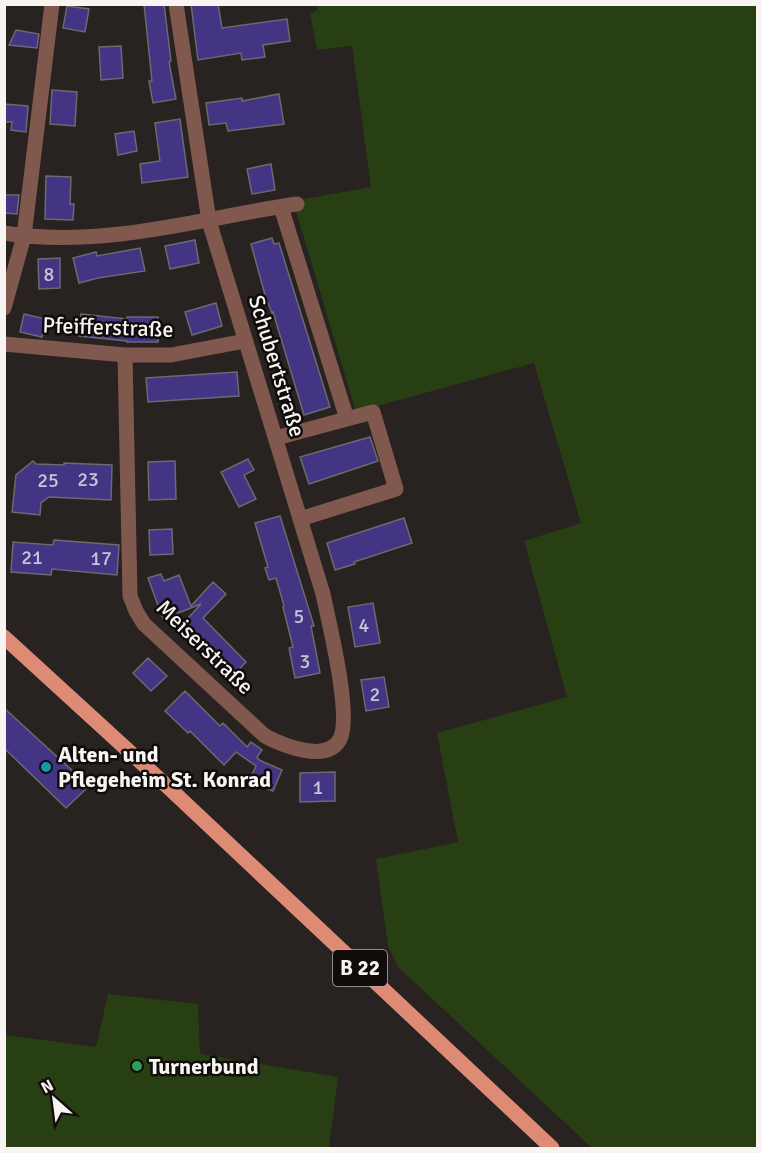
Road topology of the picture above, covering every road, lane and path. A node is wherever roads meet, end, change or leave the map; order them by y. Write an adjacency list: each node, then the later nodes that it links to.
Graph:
1 (52, 4): 7 (street)
2 (176, 4): 5 (street, Schubertstraße)
3 (297, 204): 4 (street)
4 (281, 207): 5 (street); 12 (street)
5 (209, 221): 7 (street); 9 (street, Schubertstraße)
6 (4, 233): 7 (street)
7 (24, 236): 8 (street)
8 (4, 308)
9 (245, 341): 11 (street, Pfeifferstraße); 13 (street, Schubertstraße)
10 (4, 345): 11 (street, Pfeifferstraße)
11 (125, 355): 16 (street, Meiserstraße)
12 (347, 419): 13 (street); 14 (street)
13 (276, 438): 14 (street, Schubertstraße)
14 (300, 519): 16 (street, Schubertstraße)
15 (4, 637): 17 (main road, B 22)
16 (340, 739)
17 (552, 1149)

